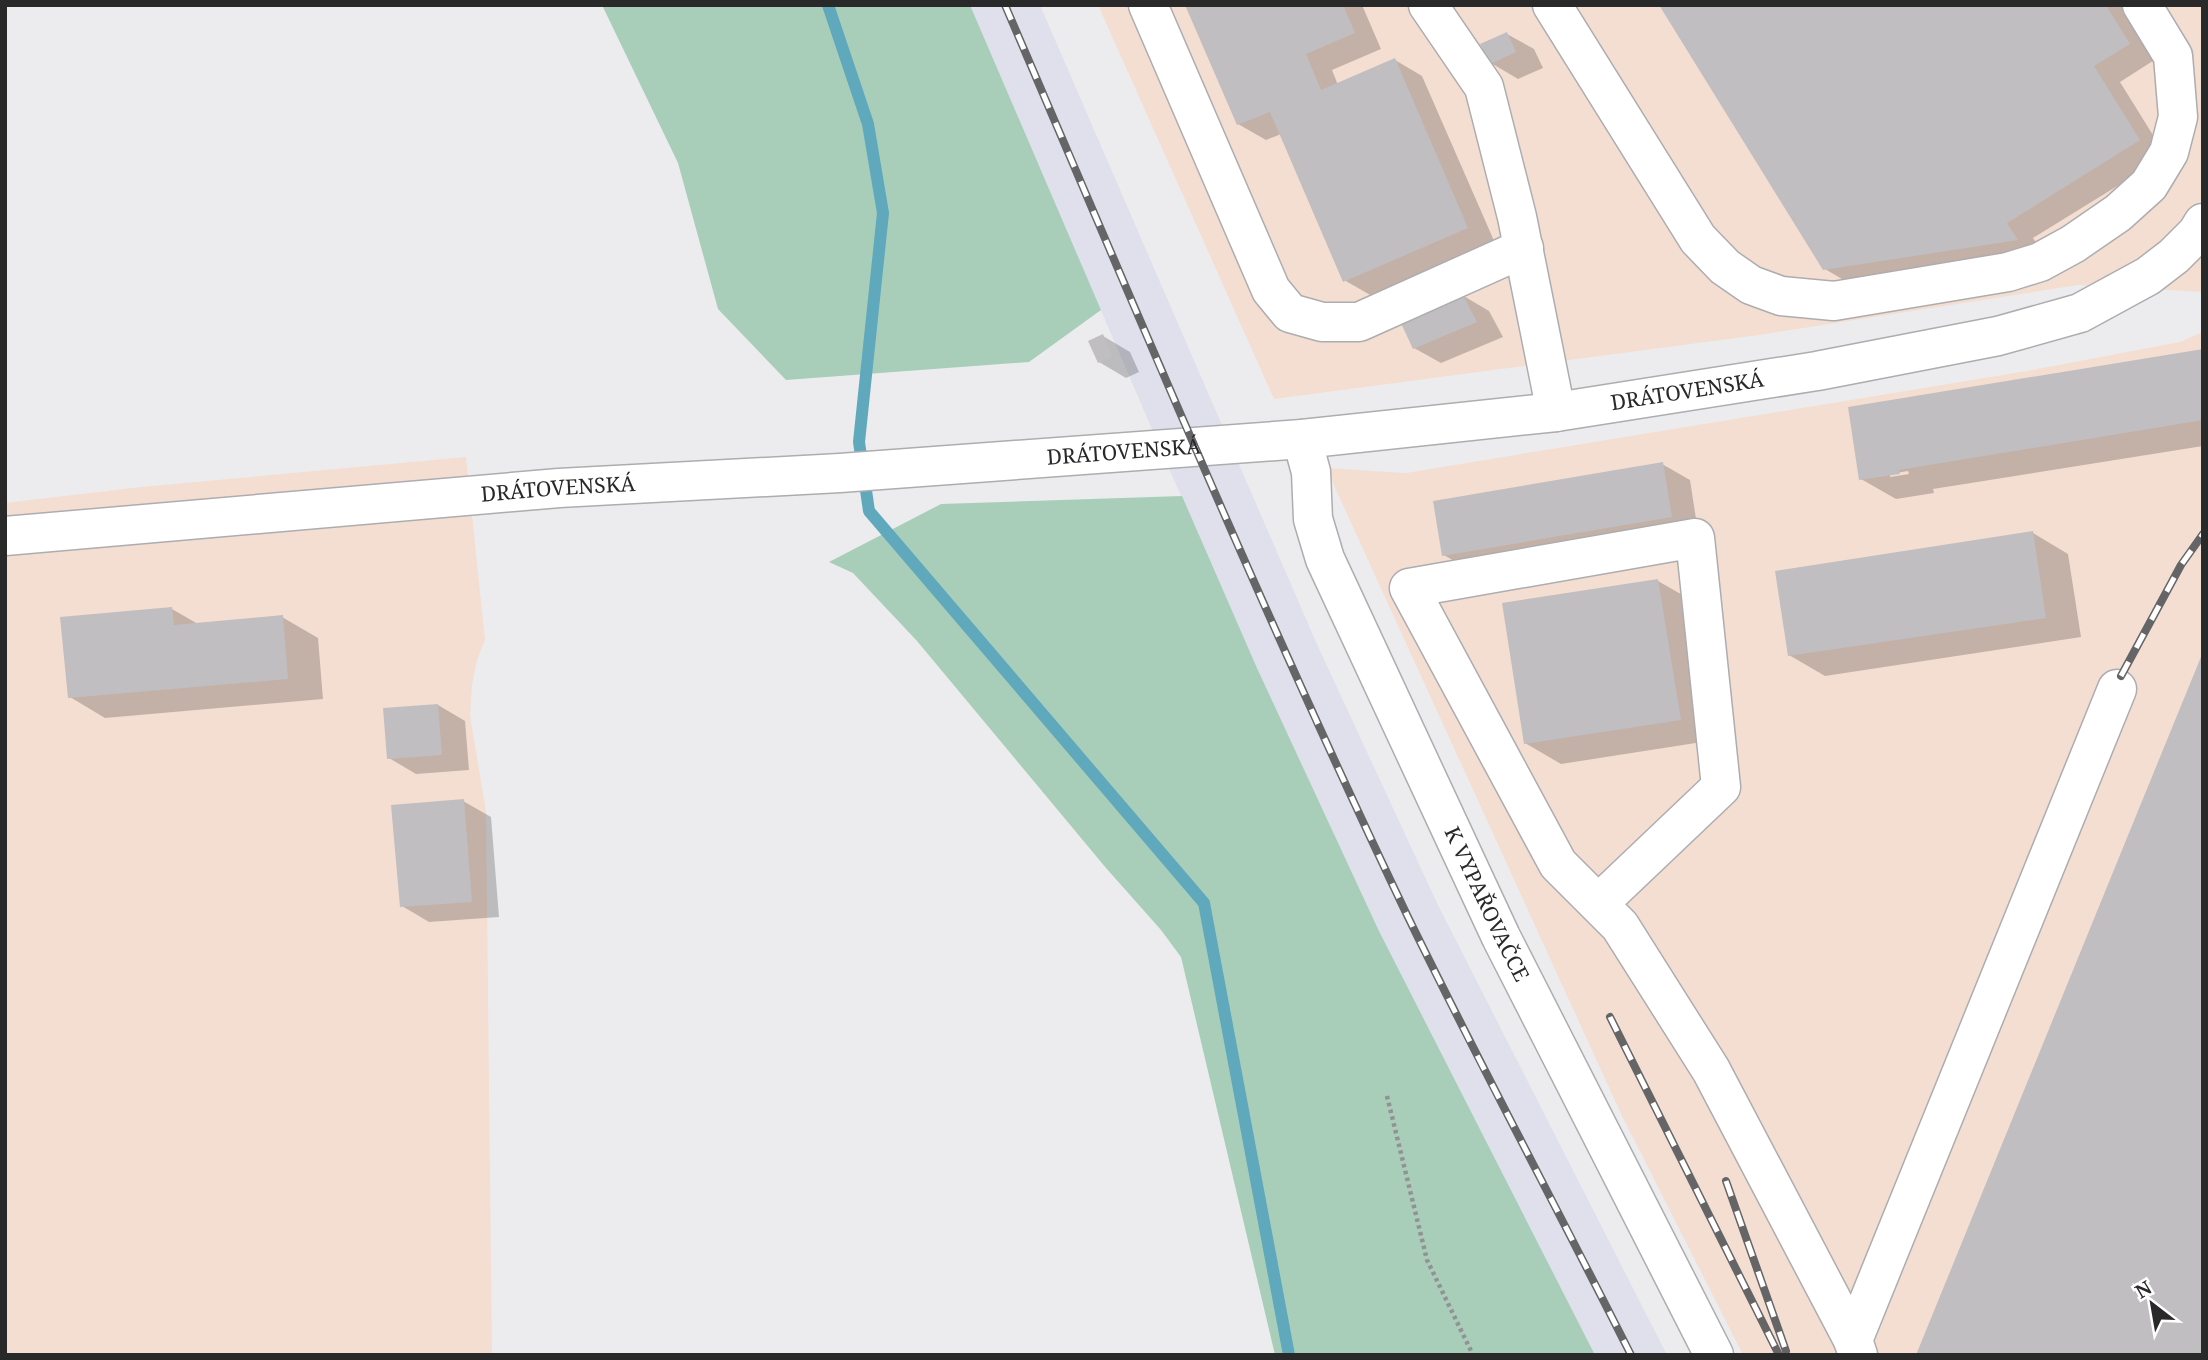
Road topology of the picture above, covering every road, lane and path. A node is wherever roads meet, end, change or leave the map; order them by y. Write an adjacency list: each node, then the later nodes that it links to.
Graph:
1 (1148, 5): 6 (street)
2 (1428, 5): 6 (street)
3 (1552, 5): 4 (street)
4 (2142, 5)
5 (2203, 223): 7 (street, DRÁTOVENSKÁ)
6 (1524, 248): 7 (street)
7 (1556, 412): 8 (street, DRÁTOVENSKÁ)
8 (1302, 439): 9 (street, DRÁTOVENSKÁ); 15 (street, K VYPAŘOVAČCE)
9 (5, 536)
10 (2117, 689): 13 (street)
11 (1598, 904): 11 (street); 13 (street)
12 (1387, 1096): 14 (path)
13 (1856, 1348)
14 (1473, 1355)
15 (1714, 1355)

